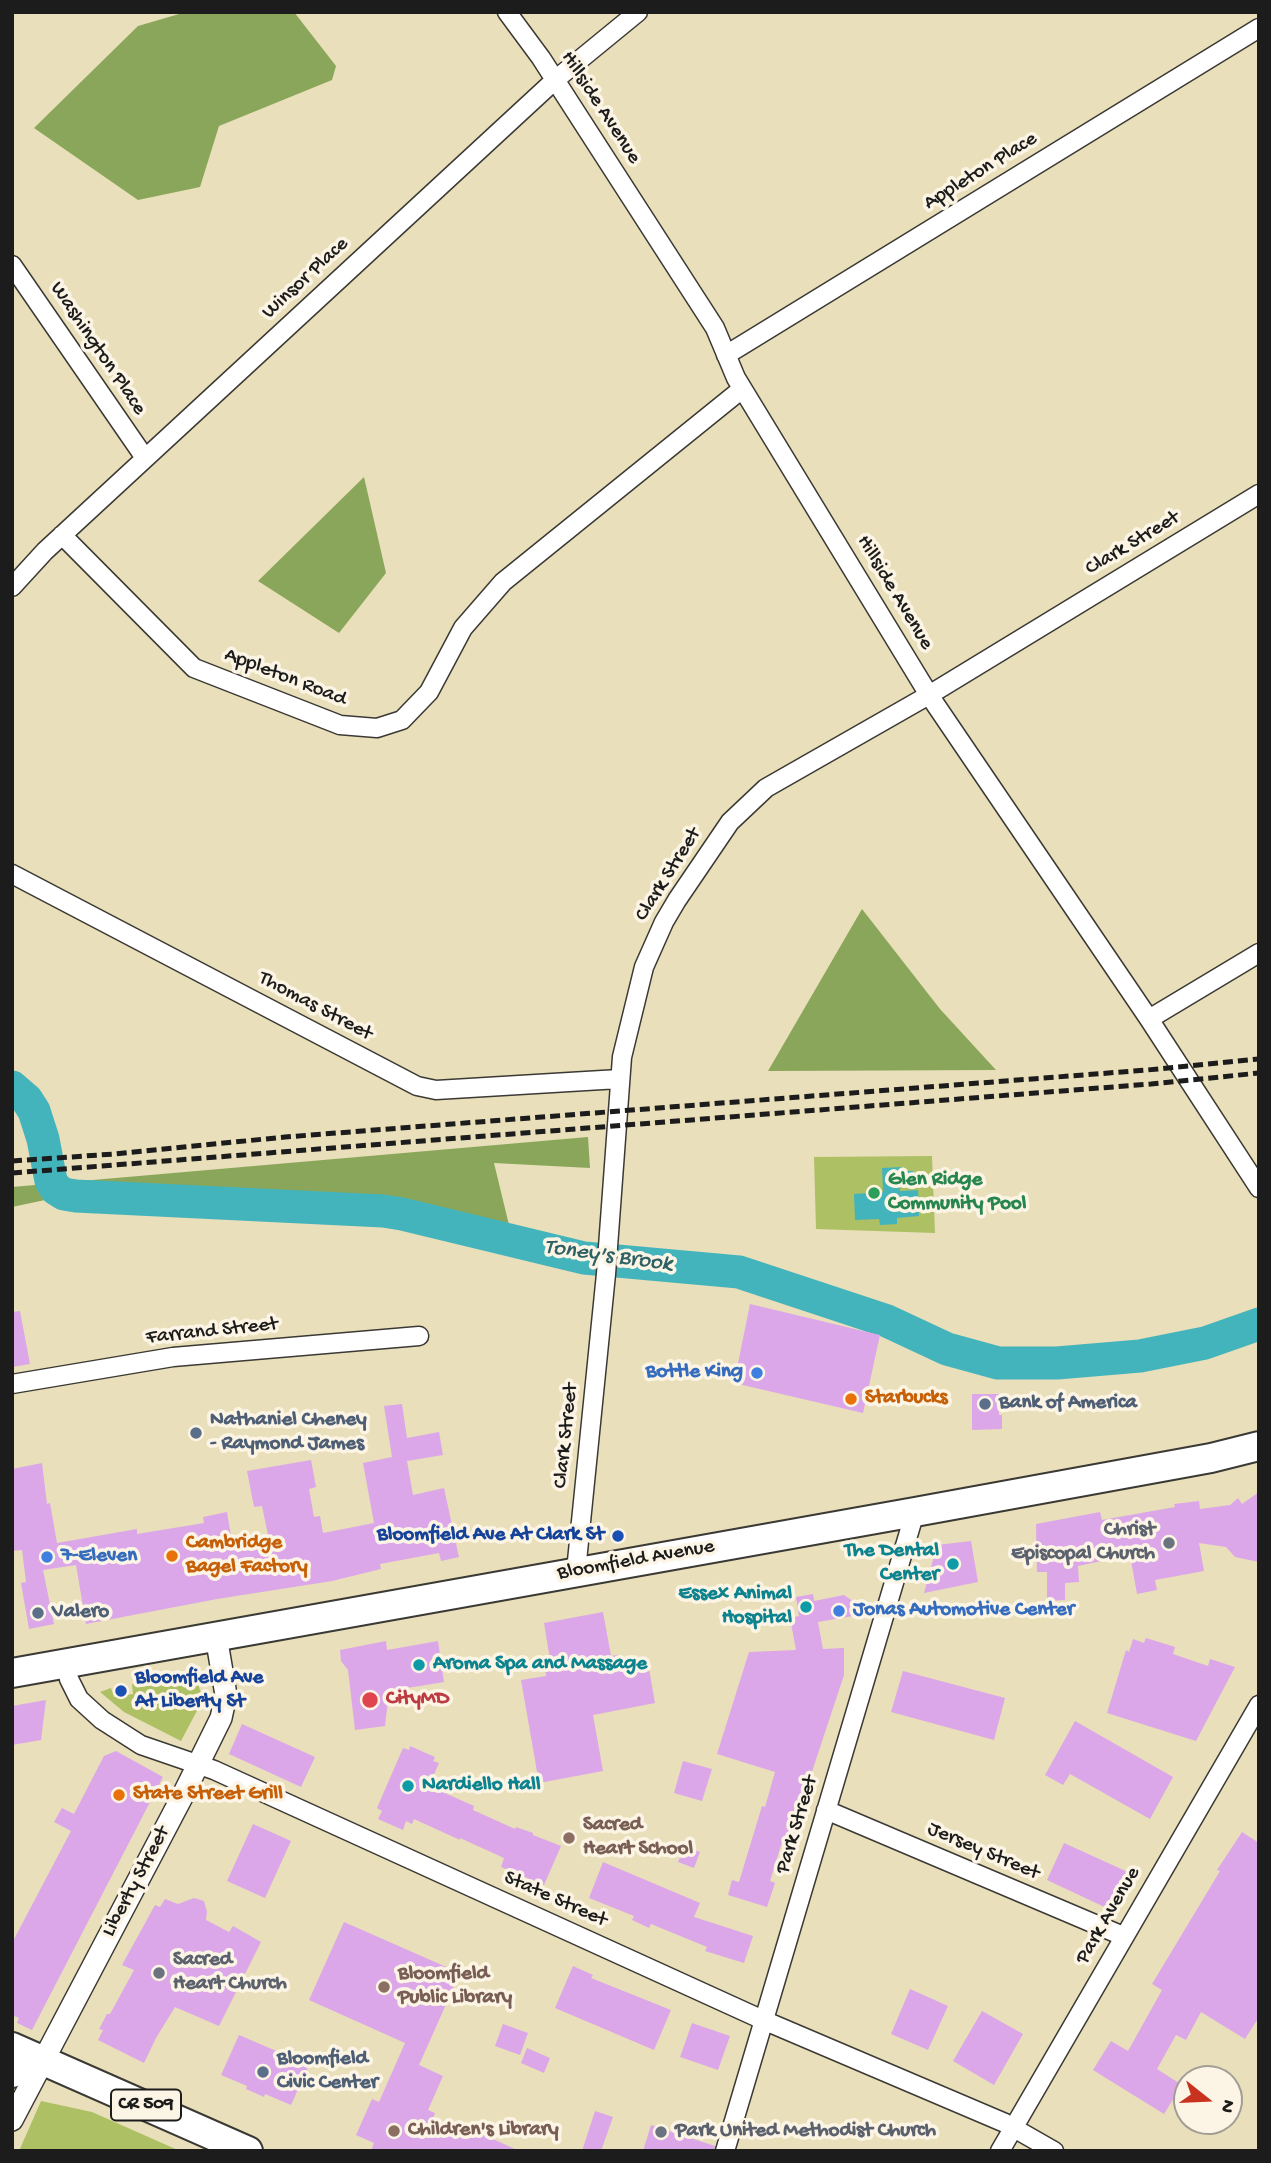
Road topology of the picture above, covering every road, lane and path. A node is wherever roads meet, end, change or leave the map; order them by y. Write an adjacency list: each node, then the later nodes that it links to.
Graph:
1 (507, 12): 4 (street, Hillside Avenue)
2 (638, 12): 4 (street, Winsor Place)
3 (1259, 28): 6 (street, Appleton Place)
4 (555, 80): 6 (street, Hillside Avenue); 8 (street, Winsor Place)
5 (12, 265): 8 (street, Washington Place)
6 (726, 355): 7 (street, Hillside Avenue)
7 (742, 389): 10 (street, Appleton Road); 12 (street, Hillside Avenue)
8 (145, 458): 10 (street, Winsor Place)
9 (1259, 494): 12 (street, Clark Street)
10 (62, 535): 11 (street, Winsor Place)
11 (12, 587)
12 (929, 695): 15 (street, Hillside Avenue); 16 (street, Clark Street)
13 (12, 874): 16 (street, Thomas Street)
14 (1259, 953): 15 (street)
15 (1149, 1019): 17 (street, Hillside Avenue)
16 (619, 1079): 22 (street, Clark Street)
17 (1259, 1188)
18 (419, 1336): 19 (street, Farrand Street)
19 (12, 1384)
20 (1259, 1446): 21 (main road, Bloomfield Avenue)
21 (915, 1512): 22 (main road, Bloomfield Avenue); 28 (street, Park Street)
22 (576, 1571): 23 (main road, Bloomfield Avenue)
23 (216, 1636): 24 (main road, Bloomfield Avenue); 27 (street, Liberty Street)
24 (66, 1663): 25 (main road, Bloomfield Avenue); 27 (street, State Street)
25 (12, 1673)
26 (1259, 1705): 29 (street, Park Avenue)
27 (199, 1764): 30 (street, State Street); 32 (street, Liberty Street)
28 (826, 1810): 29 (street, Jersey Street); 30 (street, Park Street)
29 (1123, 1937): 35 (street, Park Avenue)
30 (763, 2020): 35 (street, State Street); 37 (street, Park Street)
31 (12, 2047): 32 (main road, CR 509)
32 (43, 2060): 33 (main road); 34 (street, Liberty Street); 36 (main road, CR 509)
33 (12, 2073)
34 (12, 2120)
35 (1014, 2127): 38 (street, Park Avenue); 39 (street, State Street)
36 (248, 2151)
37 (726, 2151)
38 (1000, 2151)
39 (1054, 2151)

